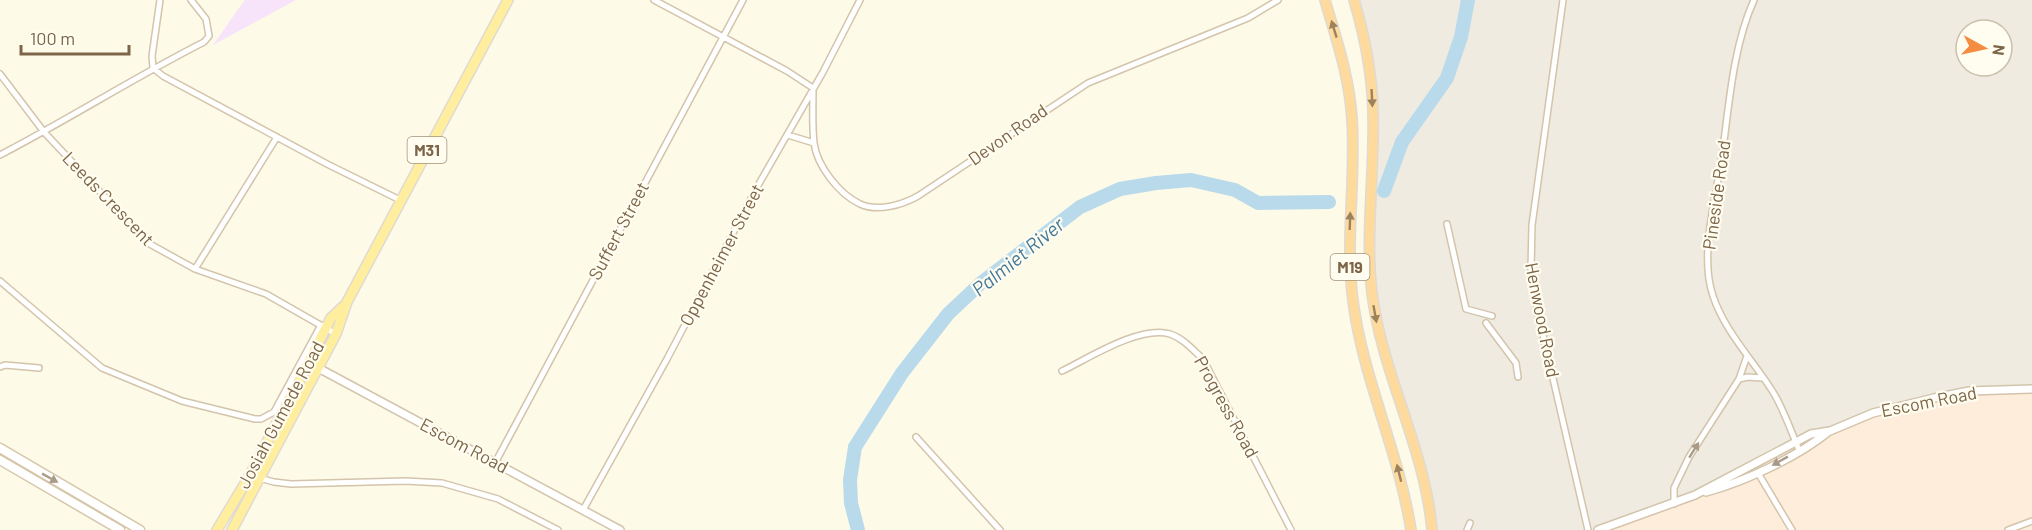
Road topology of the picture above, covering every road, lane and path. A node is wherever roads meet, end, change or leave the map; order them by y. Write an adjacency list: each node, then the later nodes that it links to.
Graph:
1 (160, 0): 13 (street)
2 (191, 0): 13 (street)
3 (508, 0): 21 (main road, Josiah Gumede Road / M31)
4 (654, 0): 12 (street)
5 (743, 0): 12 (street, Suffert Street)
6 (860, 0): 15 (street, Oppenheimer Street)
7 (1278, 0): 19 (street, Devon Road)
8 (1325, 0): 66 (highway, M19, one-way to 8)
9 (1354, 0): 67 (highway, M19, one-way to 67)
10 (1563, 0): 69 (street, Henwood Road)
11 (1754, 0): 30 (street, Pineside Road)
12 (723, 38): 15 (street); 48 (street, Suffert Street)
13 (153, 68): 16 (street); 18 (street)
14 (0, 74): 16 (street, Leeds Crescent)
15 (813, 88): 17 (street, Oppenheimer Street); 19 (street, Devon Road)
16 (44, 132): 20 (street); 23 (street, Leeds Crescent)
17 (788, 135): 19 (street); 53 (street, Oppenheimer Street)
18 (277, 137): 21 (street); 23 (street)
19 (814, 143)
20 (0, 155)
21 (400, 200): 25 (main road, Josiah Gumede Road / M31)
22 (1447, 225): 26 (street)
23 (195, 269): 28 (street, Leeds Crescent)
24 (0, 281): 28 (street)
25 (347, 302): 28 (main road, Josiah Gumede Road / M31); 29 (main road, Josiah Gumede Road / M31)
26 (1492, 316)
27 (1486, 322): 36 (street)
28 (324, 327): 29 (street, Leeds Crescent); 31 (main road, Josiah Gumede Road / M31)
29 (336, 334): 34 (main road, Josiah Gumede Road / M31)
30 (1747, 356): 37 (street, Pineside Road); 38 (street)
31 (309, 363): 34 (street, Escom Road); 54 (main road, Josiah Gumede Road / M31)
32 (0, 367): 33 (street)
33 (39, 368)
34 (318, 368): 48 (street, Escom Road); 50 (main road, Josiah Gumede Road / M31)
35 (1062, 371): 65 (street, Progress Road)
36 (1518, 378)
37 (1763, 378): 38 (street); 44 (street, Pineside Road)
38 (1739, 379): 52 (street, one-way to 38)
39 (2021, 389): 40 (street, Escom Road); 41 (street); 42 (street, Escom Road)
40 (2032, 389)
41 (2032, 394)
42 (1830, 431): 44 (street, Escom Road); 46 (street, Escom Road)
43 (916, 437): 64 (street)
44 (1796, 442): 46 (street, Pineside Road); 51 (street, Escom Road)
45 (0, 448): 58 (main road, one-way to 58)
46 (1799, 450): 49 (street, Escom Road, one-way to 49)
47 (0, 460): 57 (main road)
48 (495, 463): 53 (street, Escom Road)
49 (1758, 473): 51 (street, Escom Road); 71 (street)
50 (259, 478): 61 (main road, Josiah Gumede Road / M31); 62 (street)
51 (1695, 495): 52 (street, Escom Road)
52 (1674, 504): 70 (street, Escom Road)
53 (583, 510): 63 (street, Escom Road)
54 (223, 520): 59 (main road); 60 (main road, Josiah Gumede Road / M31)
55 (2032, 521): 72 (street)
56 (1470, 523): 68 (street)
57 (120, 530)
58 (140, 530)
59 (209, 530)
60 (217, 530)
61 (232, 530)
62 (558, 530)
63 (620, 530)
64 (1000, 530)
65 (1292, 530)
66 (1411, 530)
67 (1432, 530)
68 (1467, 530)
69 (1588, 530)
70 (1598, 530)
71 (1792, 530)
72 (2008, 530)

